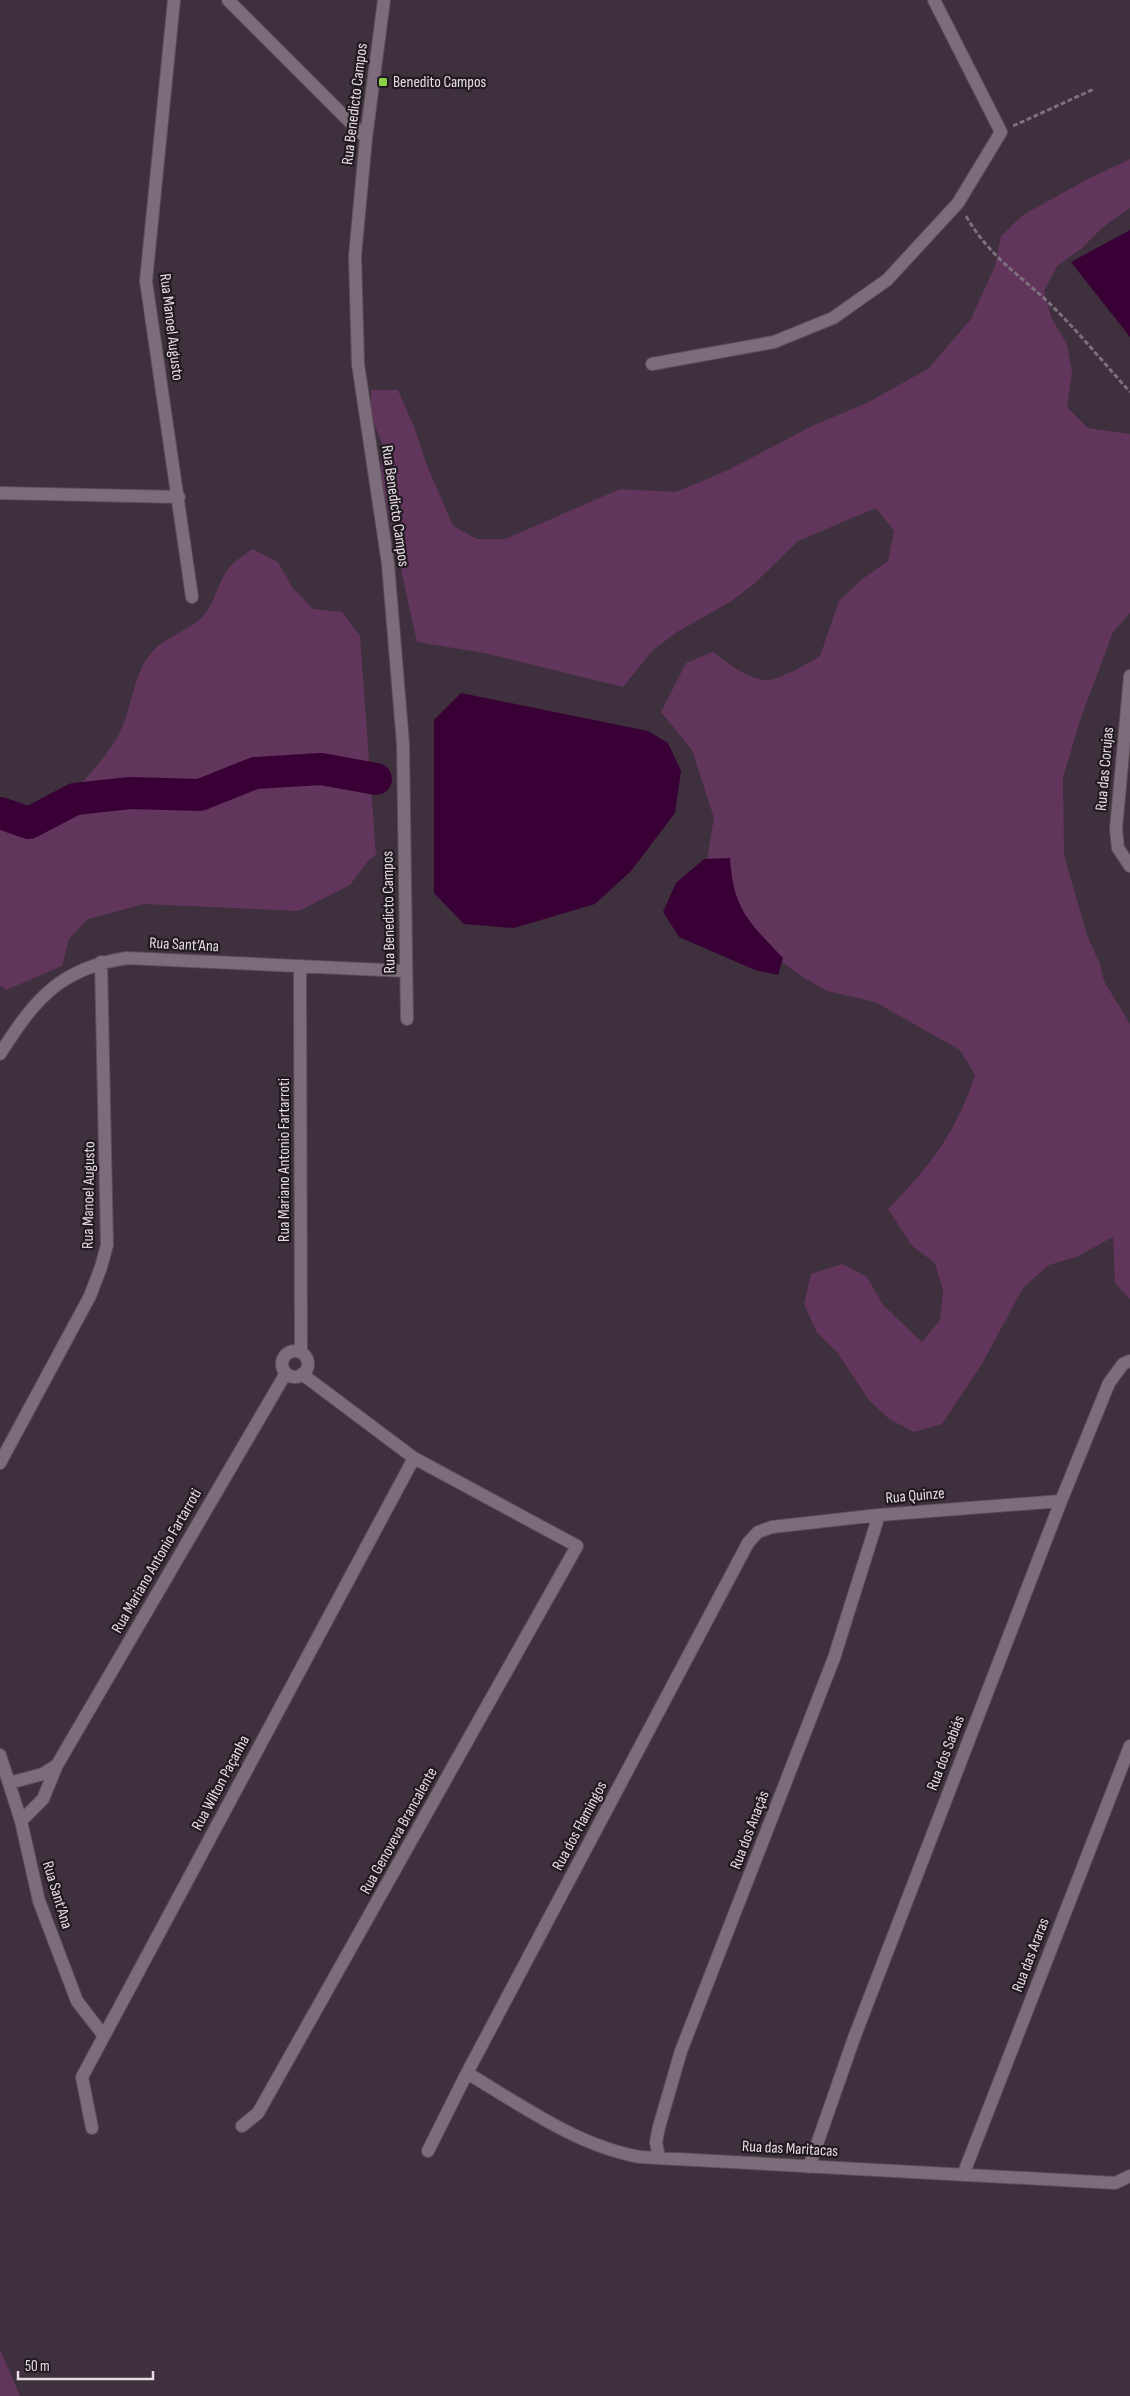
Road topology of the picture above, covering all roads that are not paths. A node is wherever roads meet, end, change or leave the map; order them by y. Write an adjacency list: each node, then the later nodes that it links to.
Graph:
1 (174, 0): 8 (street, Rua Manoel Augusto)
2 (228, 0): 5 (street)
3 (384, 0): 5 (street, Rua Benedicto Campos)
4 (934, 0): 6 (street)
5 (366, 138): 14 (street, Rua Benedicto Campos)
6 (652, 364)
7 (0, 493): 8 (street)
8 (179, 497): 9 (street, Rua Manoel Augusto)
9 (192, 597)
10 (1130, 676): 11 (street, Rua das Corujas)
11 (1128, 865)
12 (101, 962): 13 (street, Rua Sant’Ana); 16 (street, Rua Sant’Ana); 22 (street, Rua Manoel Augusto)
13 (300, 968): 14 (street, Rua Sant’Ana); 17 (street, Rua Mariano Antonio Fartarroti)
14 (405, 971): 15 (street, Rua Benedicto Campos)
15 (407, 1019)
16 (0, 1054)
17 (301, 1352): 19 (street); 20 (street)
18 (1130, 1361): 23 (street, Rua dos Sabiás)
19 (286, 1373): 20 (street); 28 (street, Rua Mariano Antonio Fartarroti)
20 (302, 1374): 21 (street)
21 (414, 1458): 31 (street, Rua Wilton Paçanha); 33 (street, Rua Genoveva Brancalente)
22 (0, 1463)
23 (1061, 1501): 24 (street, Rua Quinze); 37 (street, Rua dos Sabiás)
24 (880, 1515): 25 (street, Rua Quinze); 36 (street, Rua dos Anaçãs)
25 (772, 1527): 32 (street, Rua dos Flamingos)
26 (1130, 1746): 38 (street, Rua das Araras)
27 (0, 1755): 29 (street, Rua Sant’Ana)
28 (57, 1765): 29 (street); 30 (street, Rua Mariano Antonio Fartarroti)
29 (9, 1783): 30 (street, Rua Sant’Ana)
30 (21, 1821): 31 (street, Rua Sant’Ana)
31 (104, 2036): 34 (street, Rua Wilton Paçanha)
32 (467, 2073): 35 (street, Rua dos Flamingos); 36 (street, Rua das Maritacas)
33 (242, 2126)
34 (92, 2128)
35 (428, 2151)
36 (659, 2158): 37 (street, Rua das Maritacas)
37 (809, 2167): 38 (street, Rua das Maritacas)
38 (963, 2175): 39 (street, Rua das Maritacas)
39 (1130, 2176)

